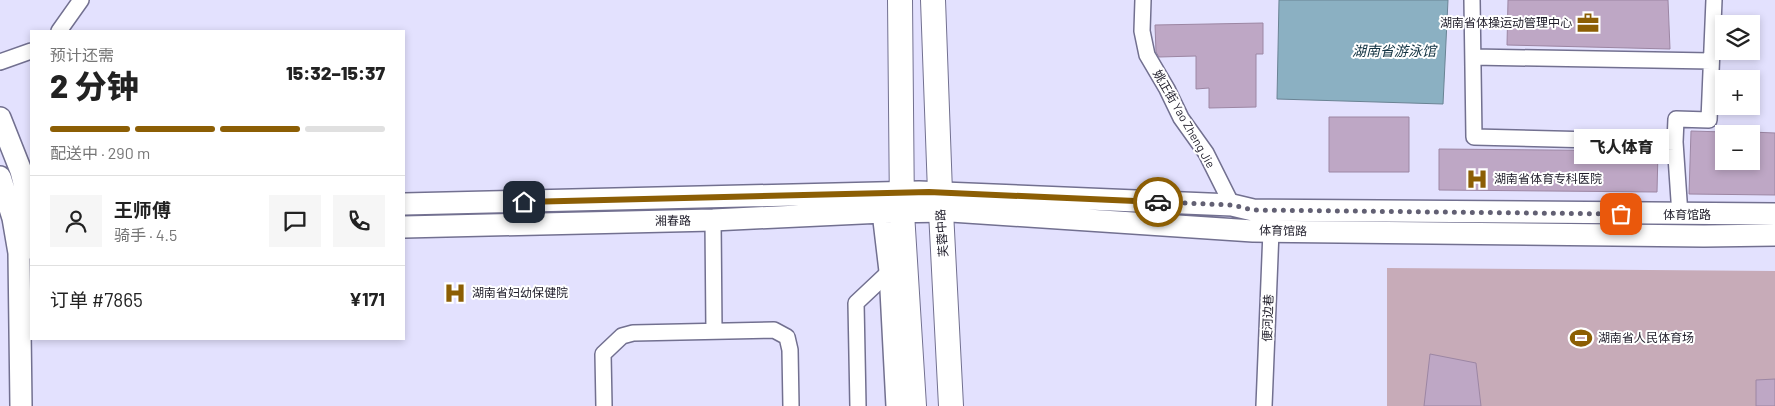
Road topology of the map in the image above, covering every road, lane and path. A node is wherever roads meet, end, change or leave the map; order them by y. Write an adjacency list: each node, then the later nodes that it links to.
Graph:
1 (81, 0): 7 (street)
2 (900, 0): 20 (main road)
3 (933, 0): 18 (main road, 芙蓉中路)
4 (1143, 0): 19 (street, 姚正街 Yao Zheng Jie)
5 (1472, 0): 9 (street)
6 (1714, 0): 10 (street)
7 (60, 30)
8 (30, 51): 11 (street)
9 (1473, 56): 10 (street); 13 (street)
10 (1712, 61): 13 (street)
11 (0, 62)
12 (0, 118): 14 (street)
13 (1675, 142): 23 (street)
14 (17, 160): 15 (street); 21 (street)
15 (30, 175)
16 (0, 177): 21 (street)
17 (405, 204): 20 (street, 湘春路)
18 (944, 205): 19 (street, 体育馆路); 20 (street, 湘春路); 26 (street, 体育馆路); 40 (main road, 芙蓉中路); 41 (street, 芙蓉中路)
19 (1232, 205): 23 (street, 体育馆路)
20 (896, 206): 24 (street, 湘春路); 29 (main road); 30 (street)
21 (18, 213): 28 (street)
22 (1775, 214): 23 (street, 体育馆路)
23 (1680, 215)
24 (713, 220): 25 (street, 湘春路); 31 (street)
25 (405, 227)
26 (1271, 231): 27 (street, 体育馆路); 42 (street, 便河边巷)
27 (1775, 235)
28 (18, 238): 33 (street)
29 (903, 239): 30 (main road); 39 (main road)
30 (890, 271): 37 (street); 38 (street)
31 (714, 331): 35 (street); 36 (street)
32 (33, 340): 34 (street)
33 (21, 406)
34 (33, 406)
35 (604, 406)
36 (791, 406)
37 (858, 406)
38 (898, 406)
39 (914, 406)
40 (950, 406)
41 (962, 406)
42 (1264, 406)

